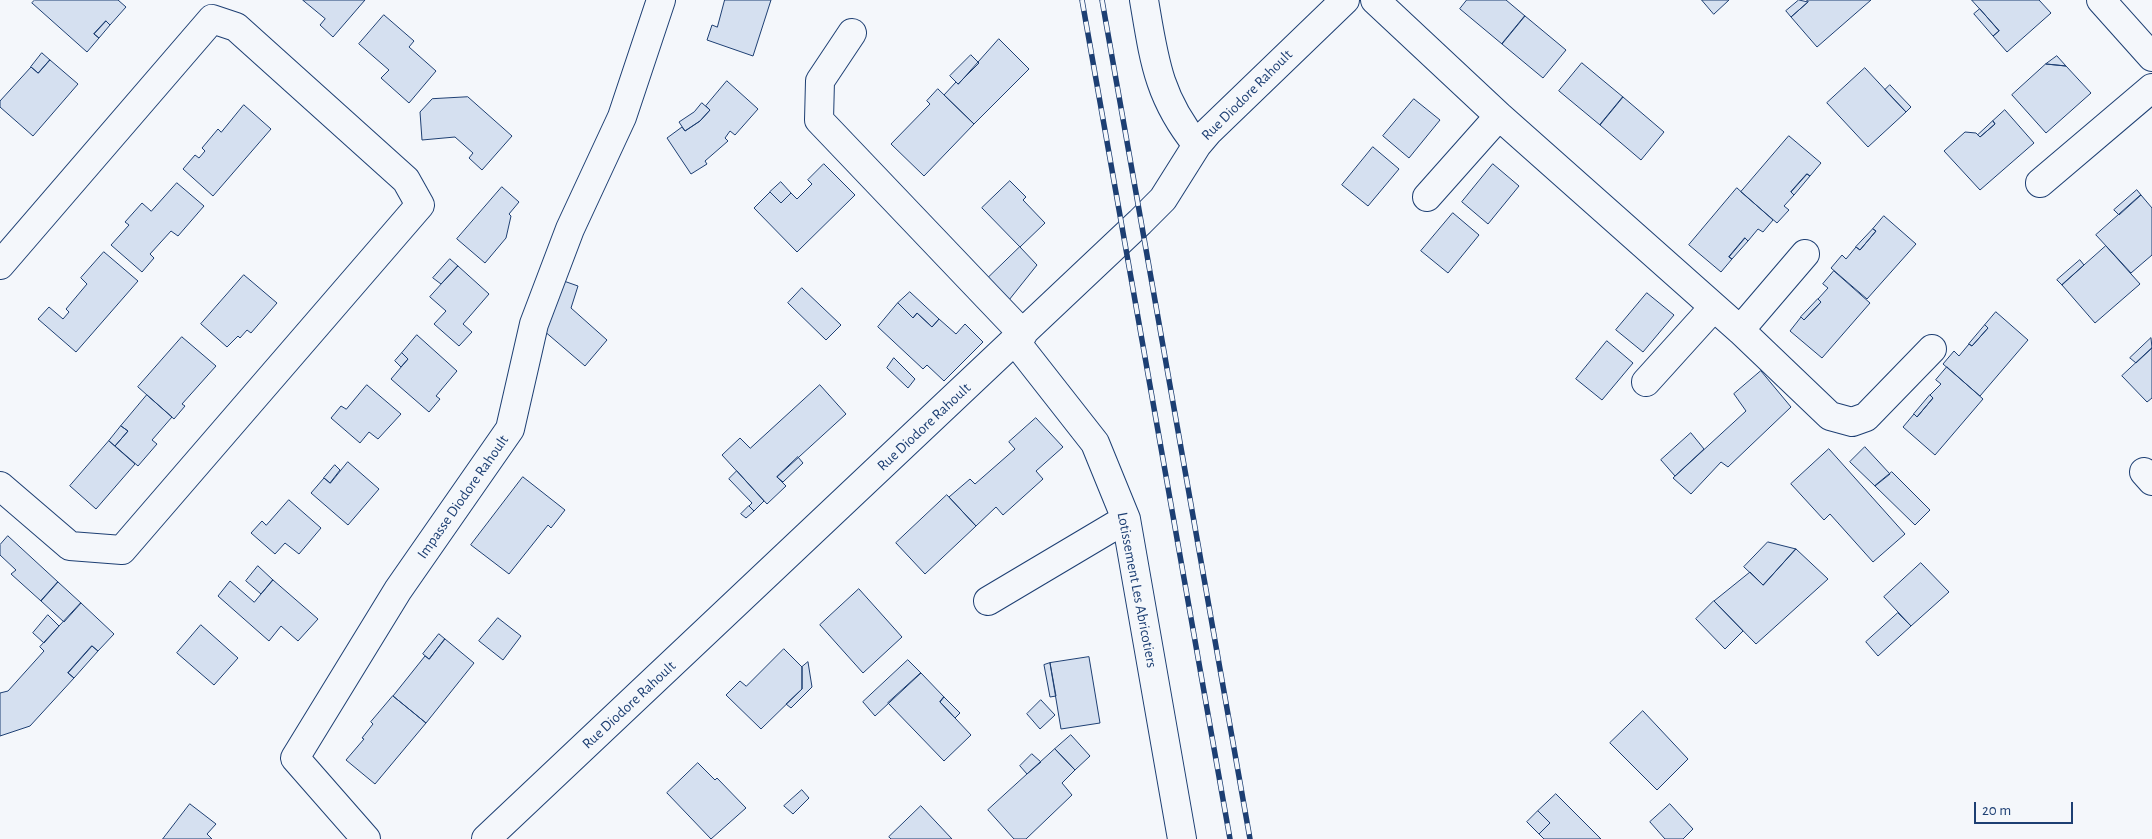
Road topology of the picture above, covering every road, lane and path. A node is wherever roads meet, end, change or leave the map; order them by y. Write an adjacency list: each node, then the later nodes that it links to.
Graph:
1 (661, 0): 23 (street, Impasse Diodore Rahoult)
2 (1144, 0): 10 (street)
3 (1345, 0): 10 (street, Rue Diodore Rahoult)
4 (1375, 0): 9 (street)
5 (2101, 0): 7 (street)
6 (852, 33): 17 (street, Lotissement Les Abricotiers)
7 (2152, 57)
8 (2152, 88): 11 (street)
9 (1499, 116): 12 (street); 15 (street)
10 (1197, 145): 17 (street, Rue Diodore Rahoult)
11 (2040, 183)
12 (1427, 197)
13 (1805, 254): 16 (street)
14 (0, 265): 20 (street)
15 (1713, 308): 16 (street); 19 (street)
16 (1740, 330): 18 (street)
17 (1019, 338): 21 (street, Lotissement Les Abricotiers); 24 (street, Rue Diodore Rahoult)
18 (1932, 349)
19 (1646, 382)
20 (0, 486)
21 (1126, 519): 22 (street); 25 (street, Lotissement Les Abricotiers)
22 (988, 601)
23 (366, 839)
24 (486, 839)
25 (1182, 839)

